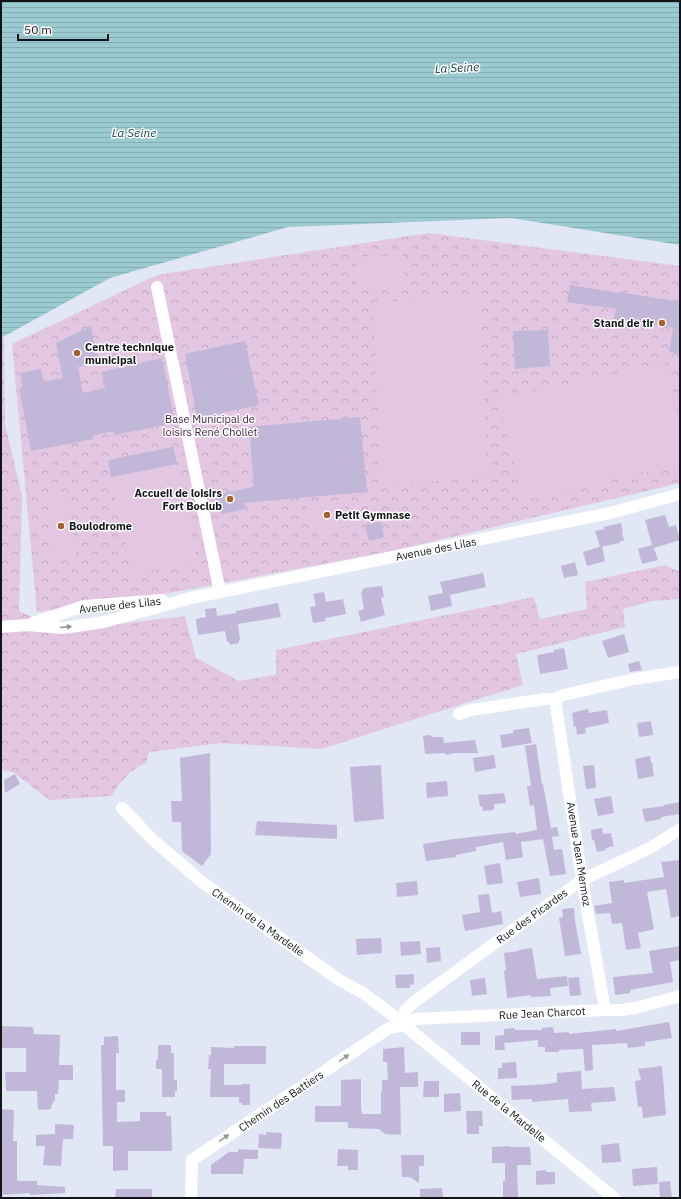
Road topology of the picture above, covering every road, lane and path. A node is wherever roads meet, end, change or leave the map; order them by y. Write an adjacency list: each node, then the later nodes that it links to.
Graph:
1 (157, 287): 3 (street)
2 (680, 494): 3 (street, Avenue des Lilas)
3 (220, 592): 4 (street, Avenue des Lilas)
4 (191, 598): 5 (street, Avenue des Lilas); 7 (street, Avenue des Lilas)
5 (97, 605): 6 (street, Avenue des Lilas); 7 (street)
6 (84, 606): 8 (street); 9 (street, Avenue des Lilas)
7 (101, 622): 8 (street, Avenue des Lilas)
8 (88, 624): 9 (street, Avenue des Lilas, one-way to 8)
9 (27, 625): 10 (street, Avenue des Lilas)
10 (1, 627)
11 (680, 672): 12 (street)
12 (555, 699): 13 (street); 16 (street, Avenue Jean Mermoz)
13 (459, 714)
14 (122, 808): 19 (street, Chemin de la Mardelle)
15 (680, 829): 16 (street, Rue des Picardes)
16 (582, 880): 18 (street, Avenue Jean Mermoz); 19 (street, Rue des Picardes)
17 (680, 996): 18 (street, Rue Jean Charcot)
18 (605, 1010): 19 (street, Rue Jean Charcot)
19 (404, 1025): 20 (street, Chemin des Battiers, one-way to 19); 21 (street, Rue de la Mardelle)
20 (191, 1198)
21 (614, 1198)

